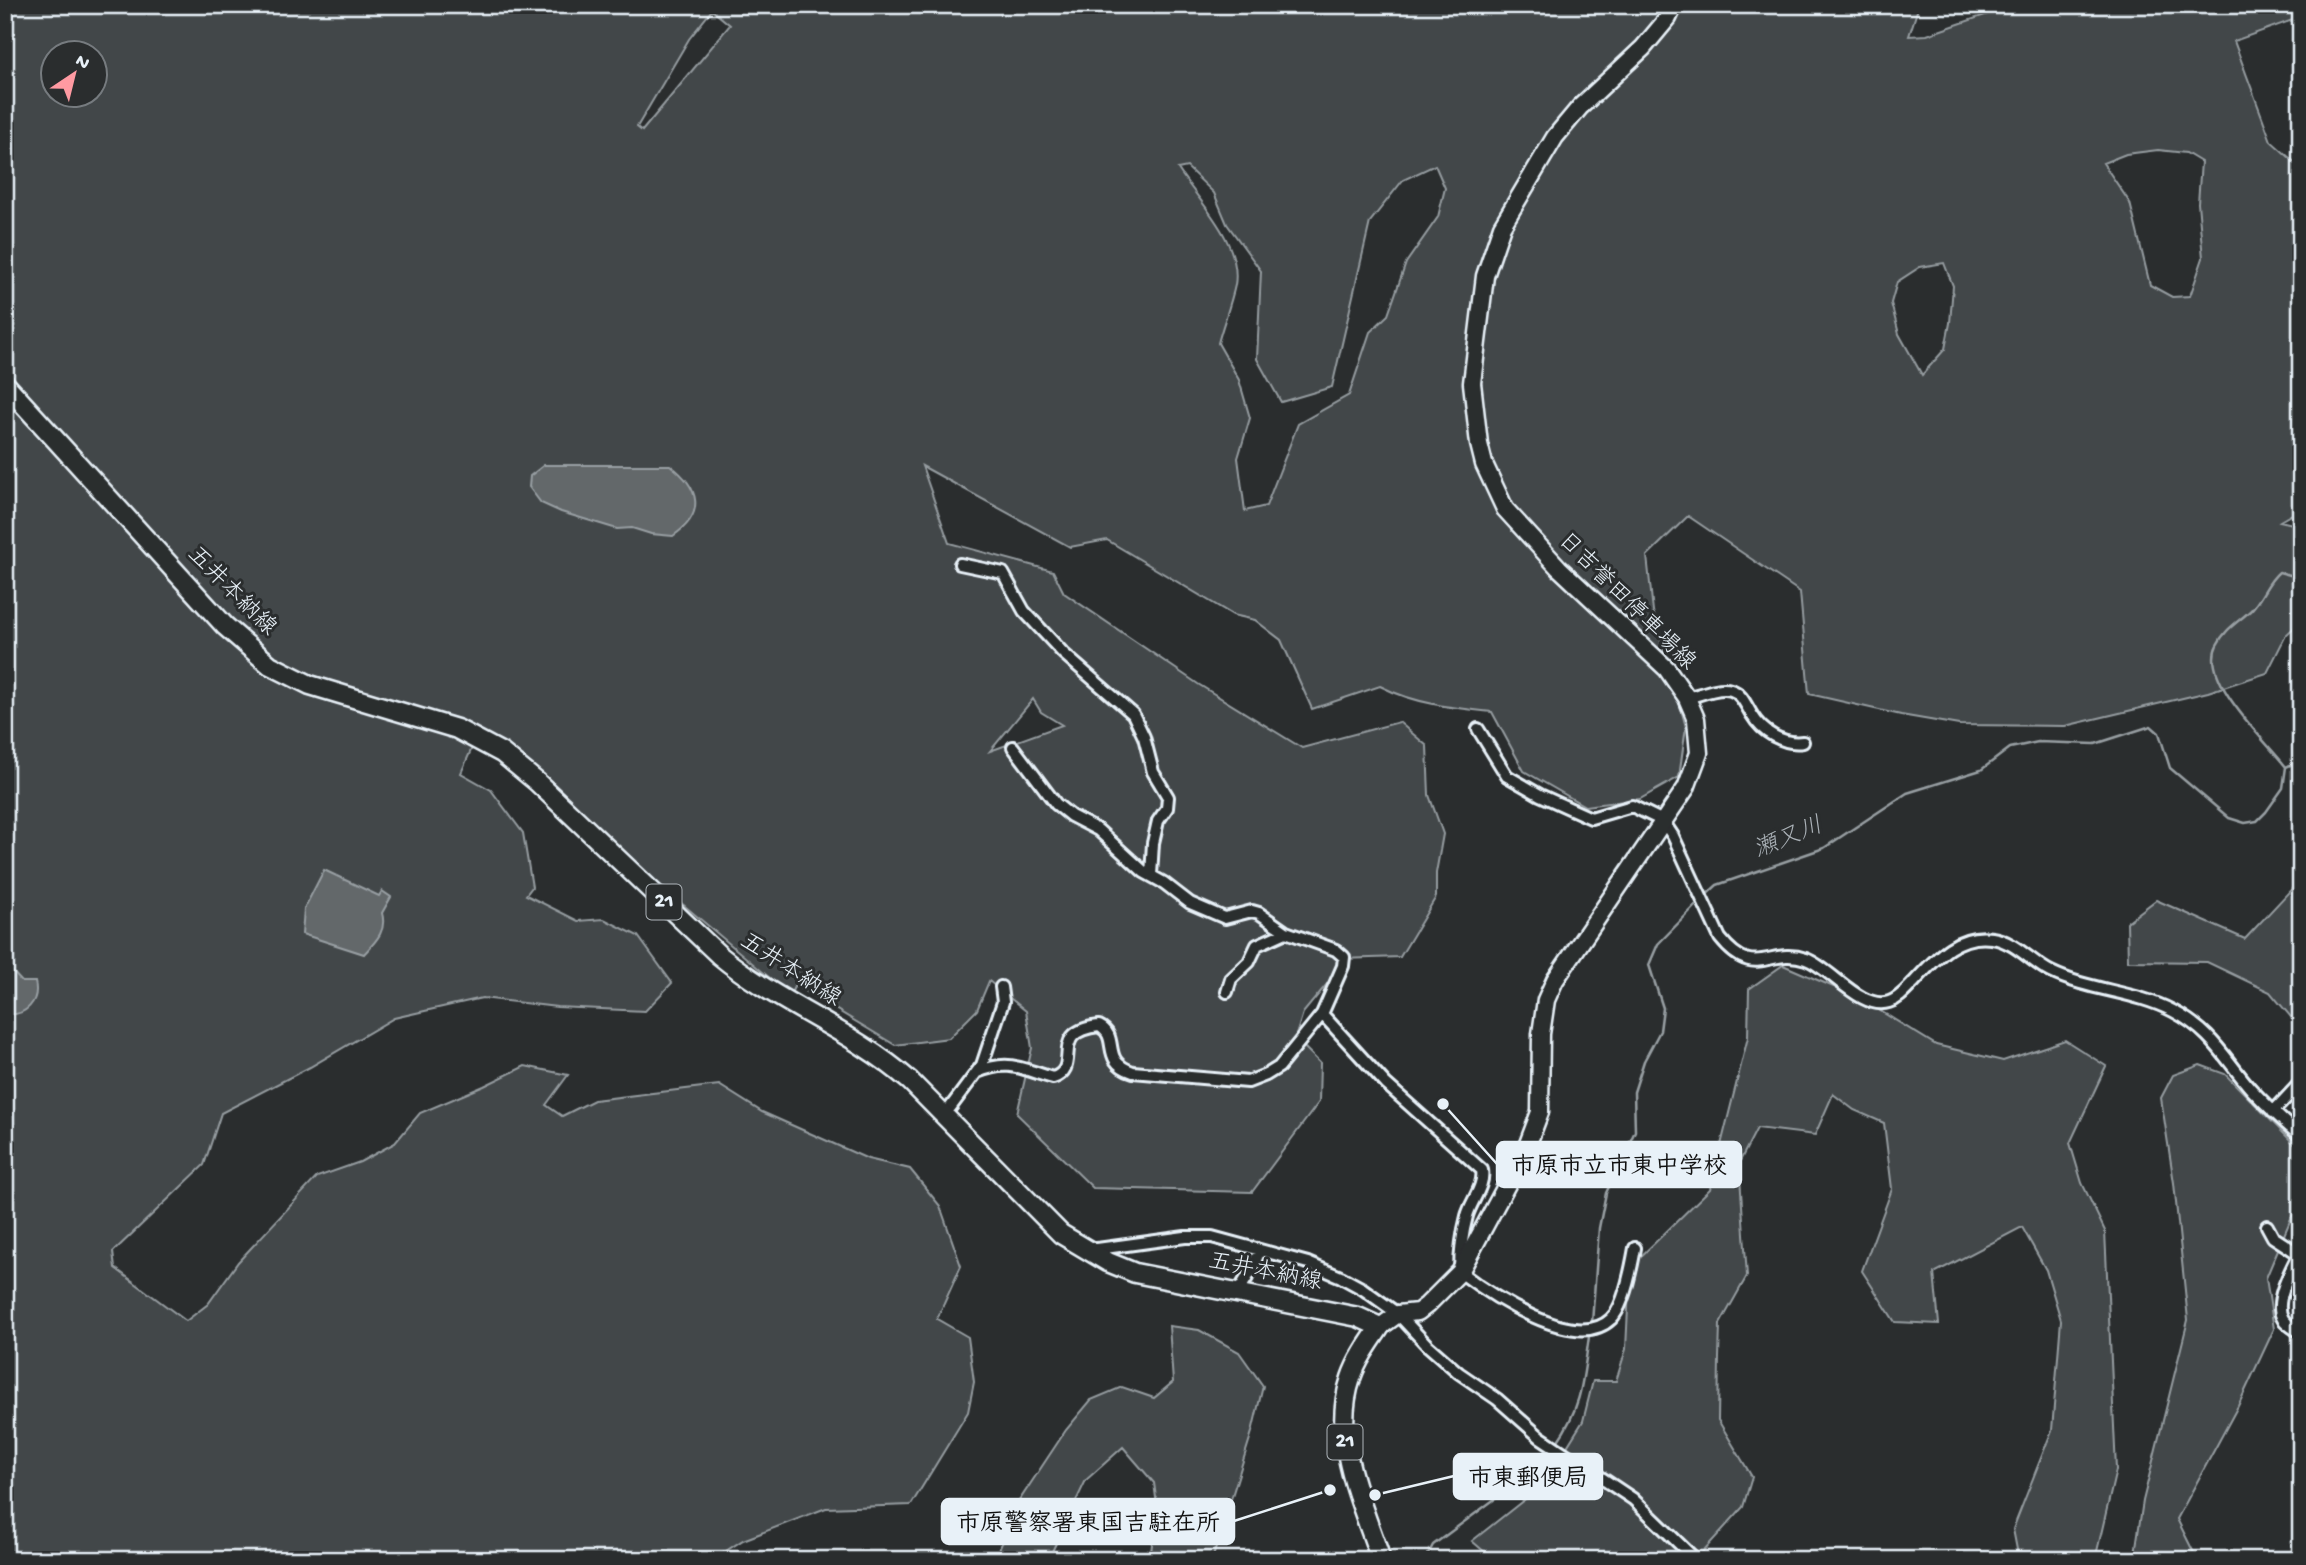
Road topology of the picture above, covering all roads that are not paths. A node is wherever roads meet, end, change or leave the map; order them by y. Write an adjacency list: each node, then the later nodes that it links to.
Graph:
1 (1674, 5): 4 (main road, 日吉誉田停車場線)
2 (5, 384): 17 (main road, 五井本納線 / 21)
3 (960, 564): 9 (street)
4 (1687, 698): 6 (street); 8 (main road, 日吉誉田停車場線)
5 (1478, 729): 8 (street)
6 (1803, 742)
7 (1013, 747): 9 (street)
8 (1663, 821): 16 (street); 24 (main road, 日吉誉田停車場線)
9 (1151, 875): 10 (street)
10 (1286, 932): 12 (street); 13 (street)
11 (1001, 987): 14 (street)
12 (1227, 992)
13 (1321, 1014): 14 (street); 24 (street)
14 (977, 1072): 17 (street)
15 (2301, 1082): 16 (street)
16 (2273, 1112): 18 (street)
17 (944, 1116): 22 (main road, 五井本納線 / 21)
18 (2301, 1137)
19 (2267, 1226): 23 (street)
20 (1635, 1248): 24 (street)
21 (1260, 1250): 22 (street); 25 (street); 26 (street)
22 (1086, 1251): 25 (main road, 五井本納線 / 21)
23 (2299, 1257): 28 (street)
24 (1460, 1272): 26 (main road, 日吉誉田停車場線)
25 (1238, 1292): 27 (main road, 五井本納線 / 21)
26 (1398, 1314): 27 (main road, 日吉誉田停車場線); 30 (street)
27 (1380, 1327): 29 (main road, 21)
28 (2301, 1333)
29 (1381, 1560)
30 (1696, 1560)

